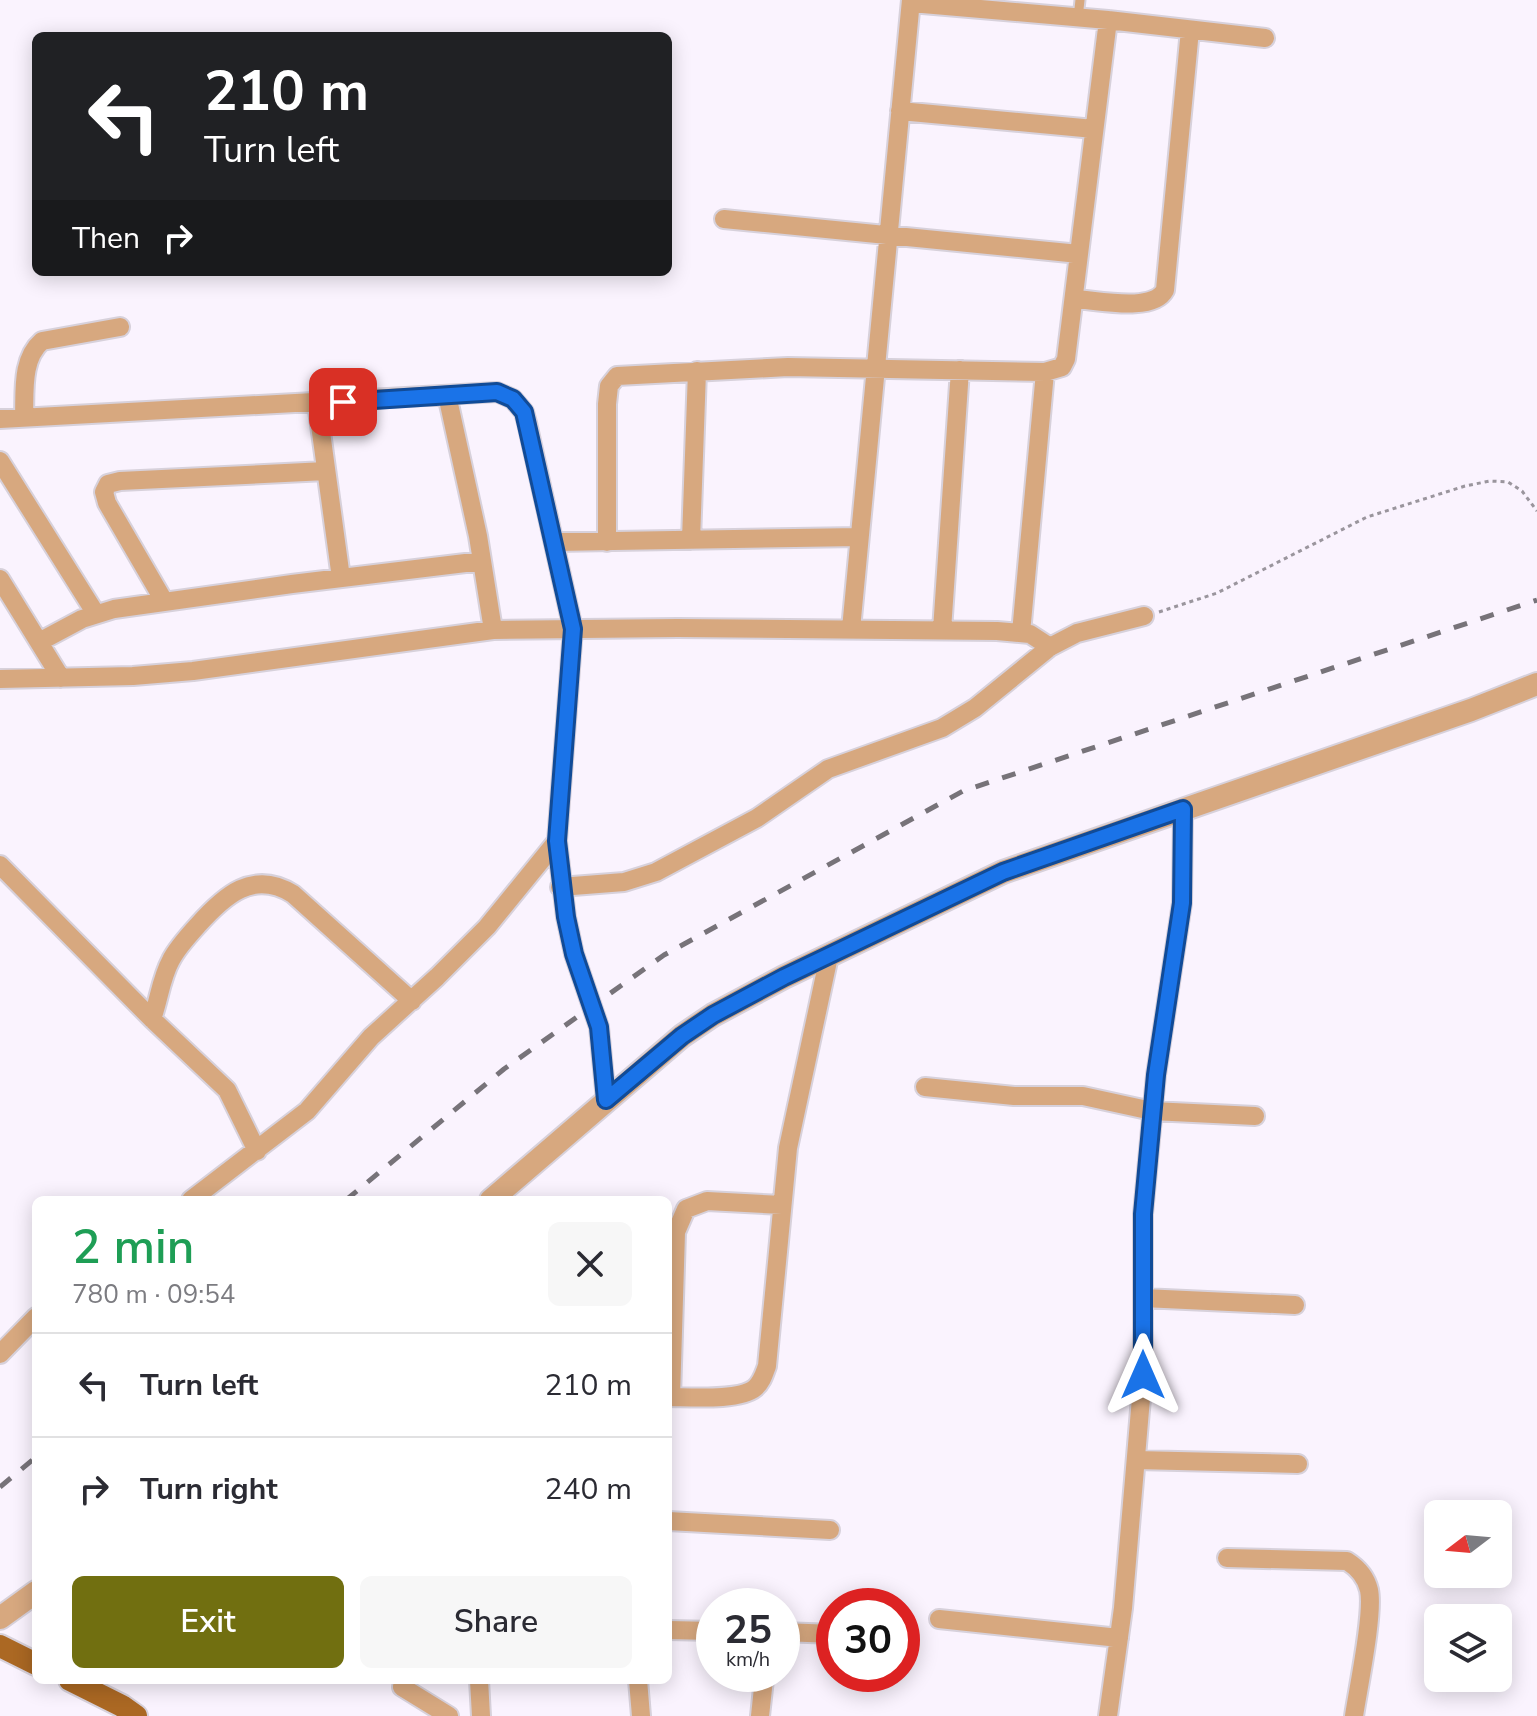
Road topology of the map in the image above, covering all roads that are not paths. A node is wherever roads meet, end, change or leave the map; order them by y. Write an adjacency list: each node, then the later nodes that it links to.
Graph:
1 (911, 2): 2 (street); 6 (street)
2 (1079, 9): 3 (street)
3 (1108, 20): 4 (street); 7 (street)
4 (1190, 30): 5 (street); 11 (street)
5 (1265, 38)
6 (900, 111): 7 (street); 9 (street)
7 (1094, 129): 10 (street)
8 (724, 219): 9 (street)
9 (888, 234): 10 (street); 13 (street)
10 (1079, 254): 11 (street)
11 (1074, 299): 16 (street)
12 (120, 327): 19 (street)
13 (875, 368): 14 (street); 15 (street); 23 (street)
14 (960, 370): 16 (street); 36 (street)
15 (697, 371): 24 (street); 26 (street)
16 (1045, 372): 37 (street)
17 (447, 395): 18 (street); 25 (street); 27 (street)
18 (317, 403): 19 (street); 22 (street)
19 (24, 417): 20 (street)
20 (0, 419)
21 (0, 461): 31 (street)
22 (326, 471): 28 (street); 30 (street)
23 (859, 537): 24 (street); 34 (street)
24 (691, 540): 26 (street)
25 (554, 542): 26 (street); 33 (street)
26 (607, 542)
27 (482, 561): 28 (street); 35 (street)
28 (341, 578): 30 (street)
29 (0, 579): 38 (street)
30 (164, 601): 31 (street)
31 (96, 614): 38 (street)
32 (1144, 616): 39 (street)
33 (573, 629): 34 (street); 35 (street); 44 (street)
34 (851, 629): 36 (street)
35 (493, 630): 40 (street)
36 (942, 630): 37 (street)
37 (1021, 633): 39 (street)
38 (39, 642): 40 (street)
39 (1050, 647): 46 (street)
40 (61, 678): 41 (street)
41 (0, 679)
42 (1537, 684): 43 (street)
43 (1183, 809): 47 (street); 52 (street)
44 (557, 841): 46 (street); 48 (street)
45 (0, 865): 49 (street)
46 (560, 887): 51 (street)
47 (829, 956): 51 (street); 57 (street)
48 (412, 1001): 49 (street); 54 (street)
49 (152, 1019): 54 (street)
50 (925, 1087): 52 (street)
51 (606, 1100): 56 (street)
52 (1152, 1111): 53 (street); 58 (street)
53 (1255, 1116)
54 (257, 1151): 55 (street)
55 (196, 1196)
56 (496, 1196)
57 (782, 1205): 61 (street); 63 (street)
58 (1143, 1298): 59 (street); 64 (street)
59 (1295, 1305)
60 (32, 1321): 62 (street)
61 (672, 1342)
62 (0, 1354)
63 (672, 1397)
64 (1136, 1460): 65 (street); 74 (street)
65 (1298, 1464)
66 (672, 1521): 67 (street)
67 (830, 1530)
68 (1227, 1558): 88 (street)
69 (32, 1595): 70 (street)
70 (0, 1618)
71 (939, 1619): 74 (street)
72 (672, 1630): 73 (street)
73 (696, 1631)
74 (1119, 1638): 87 (street)
75 (0, 1646): 76 (main road)
76 (32, 1662)
77 (78, 1684): 82 (main road)
78 (479, 1684): 84 (street)
79 (638, 1684): 85 (street)
80 (402, 1687): 83 (street)
81 (763, 1692): 86 (street)
82 (136, 1716)
83 (449, 1716)
84 (481, 1716)
85 (641, 1716)
86 (760, 1716)
87 (1108, 1716)
88 (1354, 1716)

